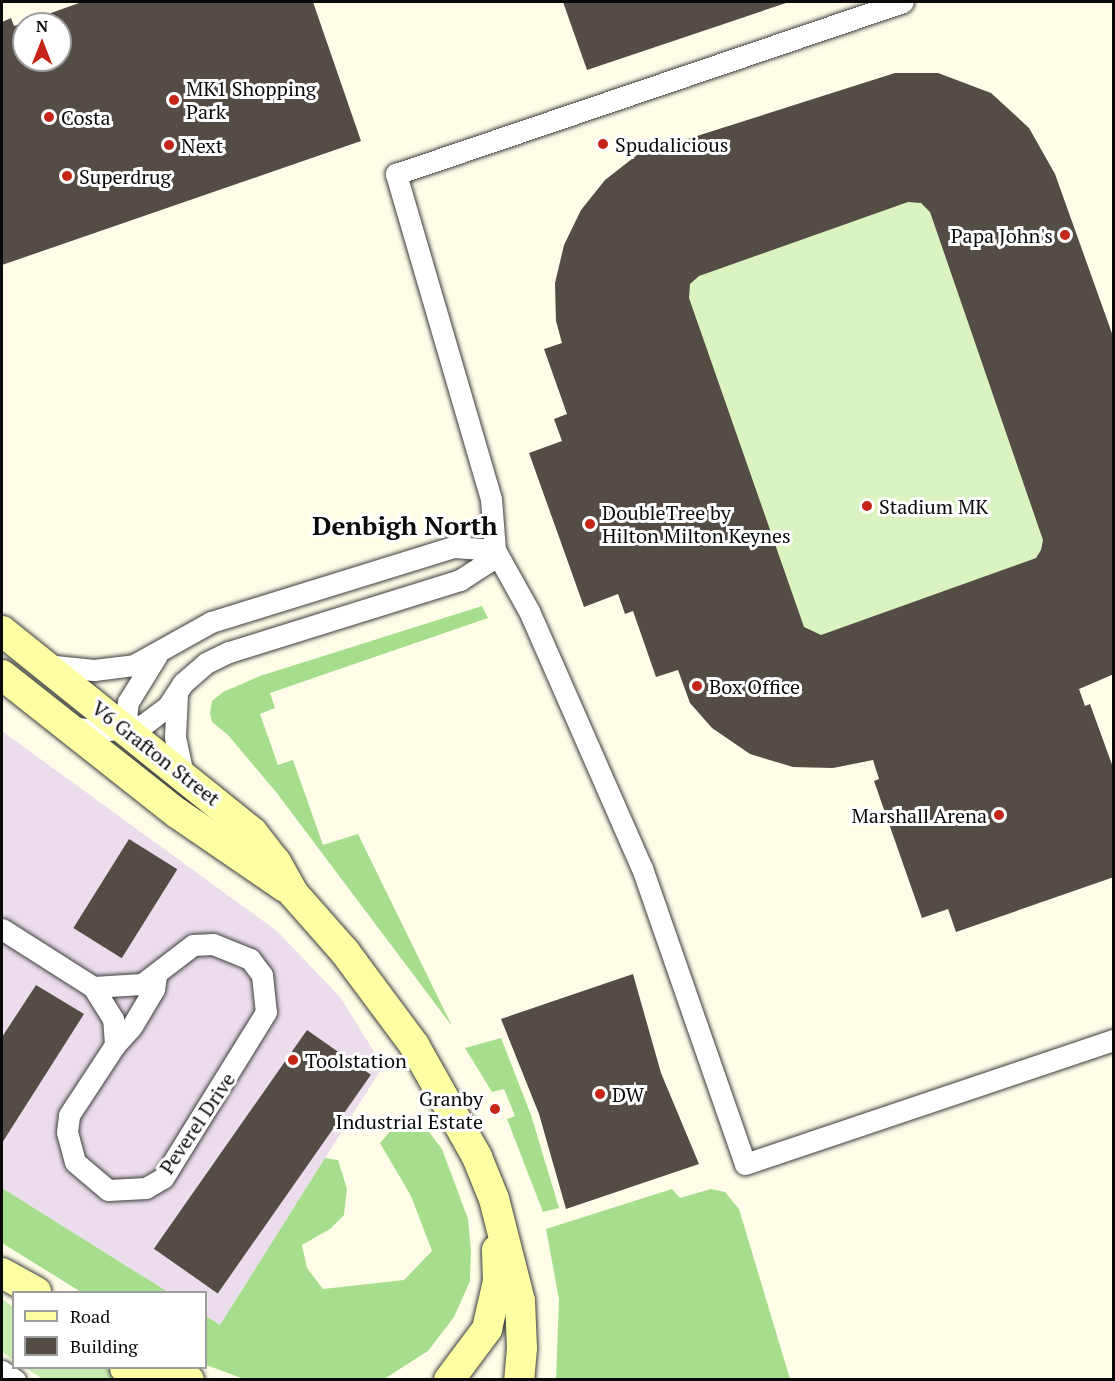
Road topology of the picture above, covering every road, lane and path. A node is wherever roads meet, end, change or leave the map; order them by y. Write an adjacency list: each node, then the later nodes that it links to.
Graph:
1 (903, 2): 2 (street)
2 (495, 550): 4 (street); 7 (street); 16 (street)
3 (2, 631): 5 (street, V6 Grafton Street)
4 (157, 654): 5 (street); 9 (street)
5 (45, 665): 9 (street, V6 Grafton Street)
6 (2, 675): 8 (street, V6 Grafton Street)
7 (177, 694): 9 (street); 10 (street)
8 (64, 726): 9 (street); 11 (street, V6 Grafton Street)
9 (125, 729): 10 (street, V6 Grafton Street); 11 (street)
10 (183, 775): 12 (street, V6 Grafton Street)
11 (177, 813): 12 (street, V6 Grafton Street)
12 (293, 893): 18 (street, V6 Grafton Street)
13 (2, 929): 15 (street)
14 (156, 976): 15 (street, Peverel Drive); 17 (street, Peverel Drive); 17 (street, Peverel Drive)
15 (93, 987): 17 (street)
16 (1113, 1040)
17 (115, 1045)
18 (494, 1199): 29 (street, V6 Grafton Street); 30 (street, V6 Grafton Street)
19 (2, 1273): 22 (street)
20 (2, 1280): 21 (street)
21 (16, 1291)
22 (33, 1291)
23 (126, 1369): 27 (street)
24 (168, 1369): 28 (street)
25 (2, 1371): 26 (street)
26 (15, 1380)
27 (143, 1380)
28 (189, 1380)
29 (449, 1380)
30 (519, 1380)

